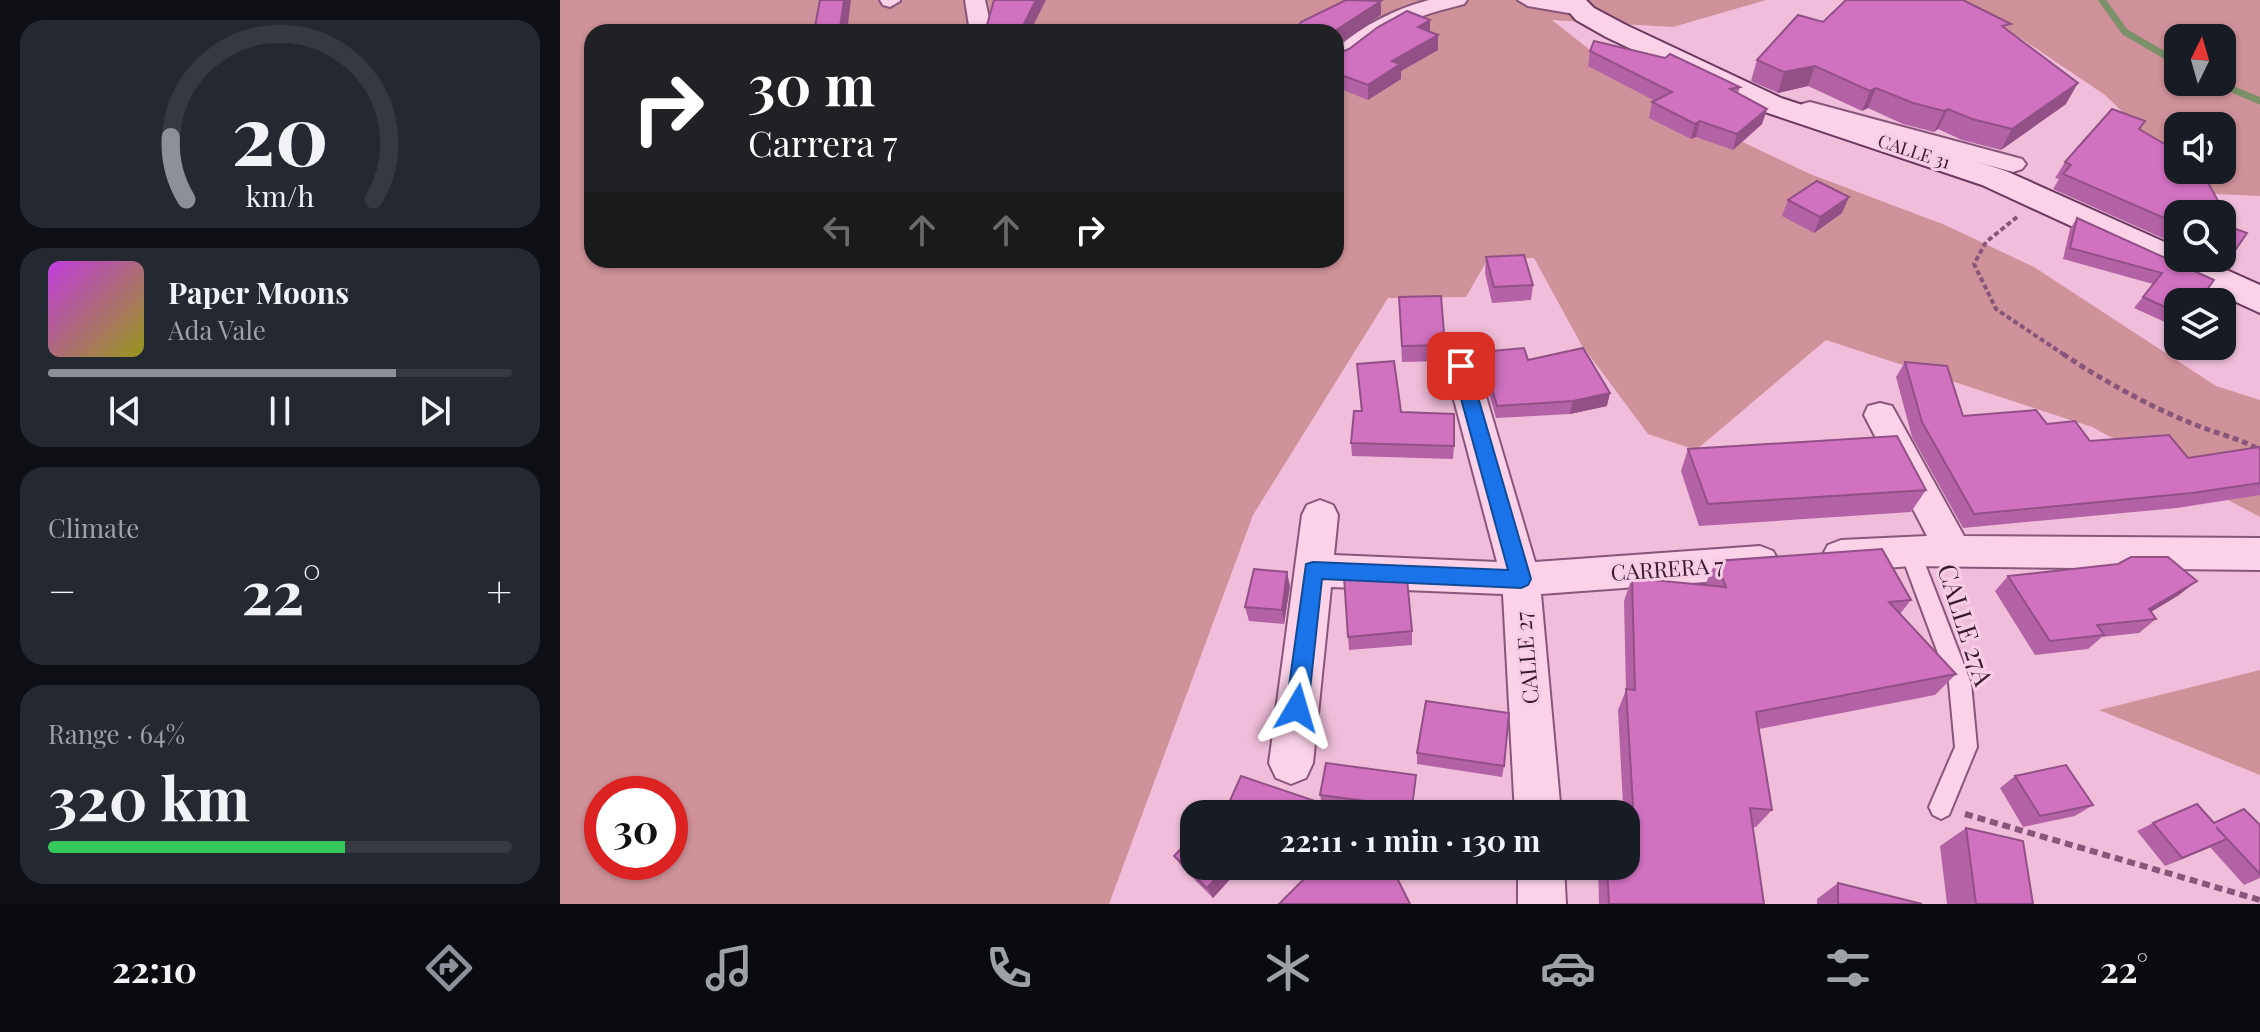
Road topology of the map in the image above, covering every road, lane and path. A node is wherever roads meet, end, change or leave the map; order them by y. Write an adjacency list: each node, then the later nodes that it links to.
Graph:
1 (975, 0): 5 (street)
2 (1457, 0): 6 (street)
3 (1528, 0): 4 (street)
4 (1576, 5): 7 (street, CALLE 31)
5 (980, 24)
6 (1344, 52)
7 (1770, 104): 8 (street); 9 (street, CALLE 31)
8 (2013, 164)
9 (2040, 198): 10 (street, CALLE 31); 13 (path)
10 (2260, 300)
11 (1461, 366): 19 (street, CALLE 27)
12 (1880, 415): 16 (street)
13 (2260, 450)
14 (1320, 515): 18 (street)
15 (1910, 551): 16 (street, CARRERA 7); 19 (street, CARRERA 7); 22 (lane, CALLE 27A)
16 (1954, 552): 17 (street, CARRERA 7)
17 (2260, 554)
18 (1313, 570): 19 (street, CARRERA 7); 20 (street)
19 (1521, 579): 21 (street, CALLE 27)
20 (1291, 763)
21 (1537, 800)
22 (1941, 807): 24 (path)
23 (1541, 880): 25 (street)
24 (2260, 900)
25 (1542, 904)

